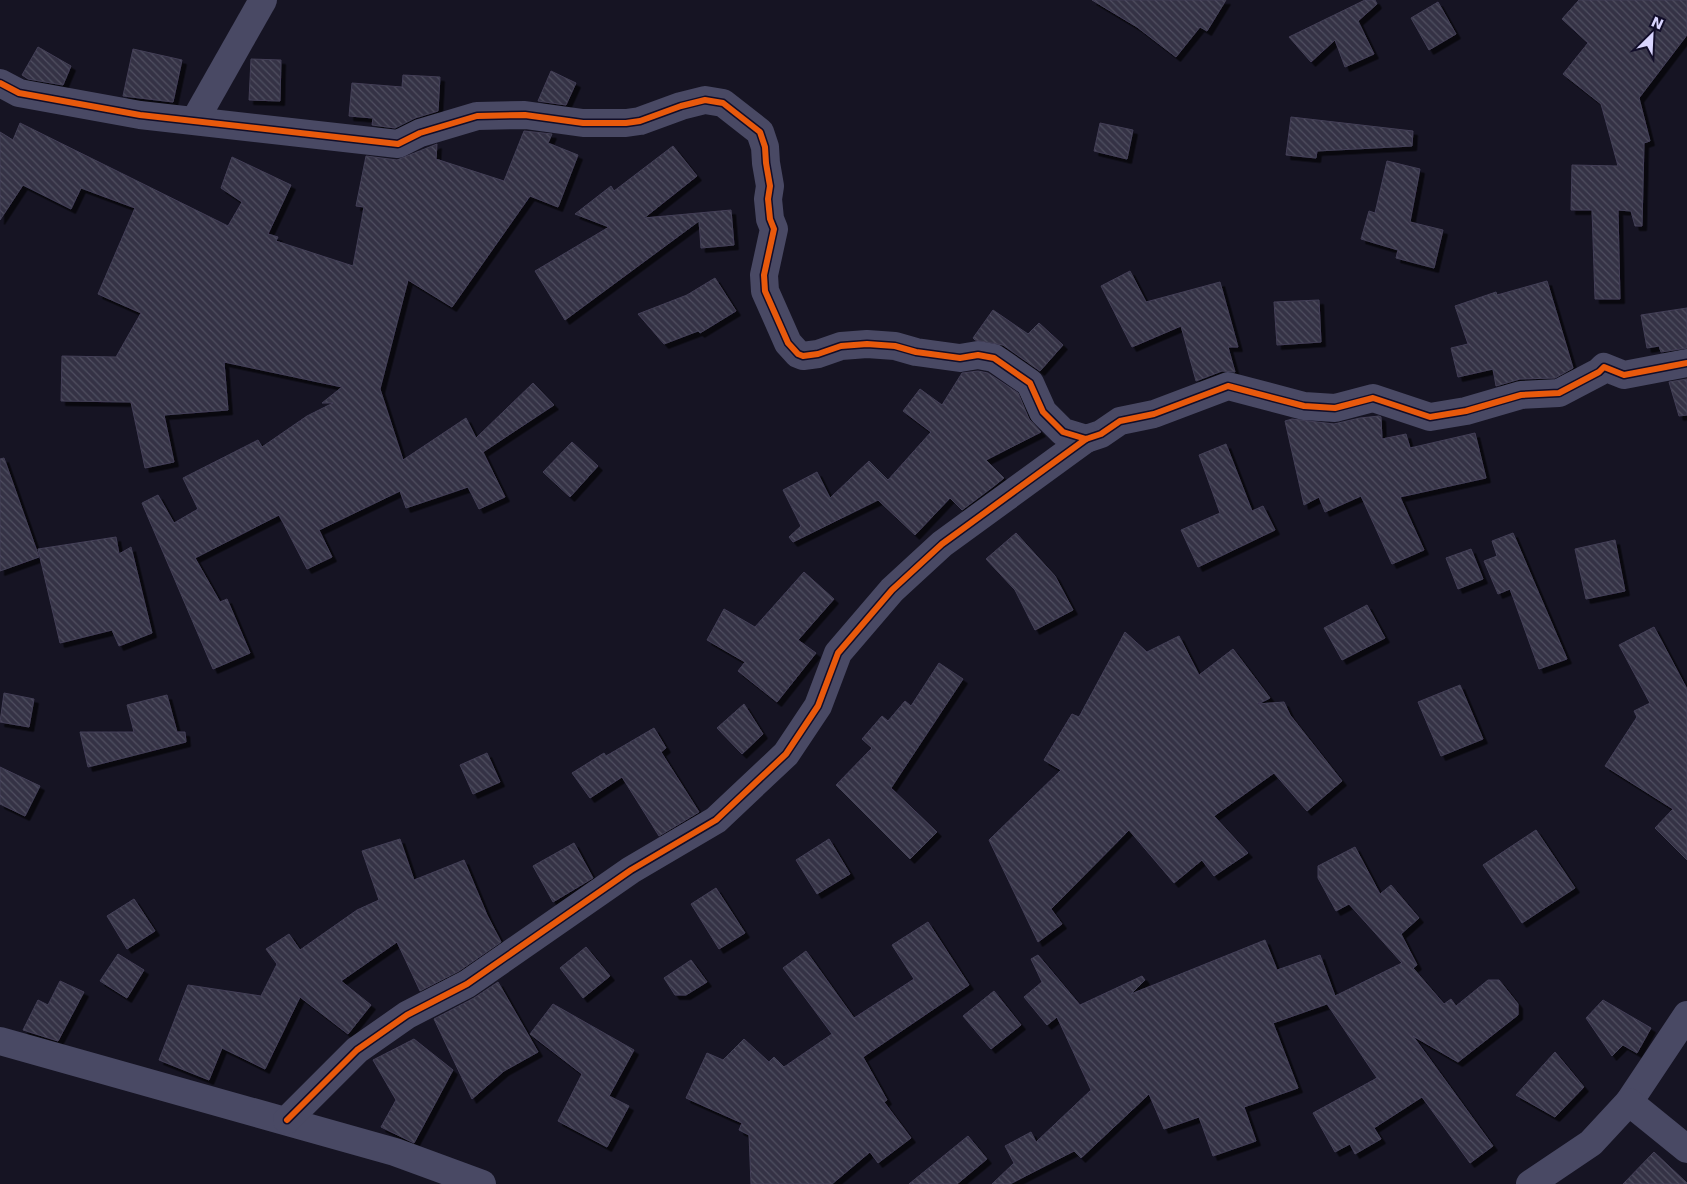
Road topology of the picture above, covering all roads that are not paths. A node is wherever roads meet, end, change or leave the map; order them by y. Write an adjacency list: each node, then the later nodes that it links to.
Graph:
1 (263, 0): 3 (street)
2 (0, 83): 3 (street)
3 (196, 120): 5 (street)
4 (1687, 363): 5 (street)
5 (1086, 439): 9 (street)
6 (1687, 1015): 8 (street)
7 (0, 1041): 9 (street)
8 (1629, 1102): 10 (street); 12 (street)
9 (287, 1120): 11 (street)
10 (1687, 1149)
11 (482, 1184)
12 (1530, 1184)

